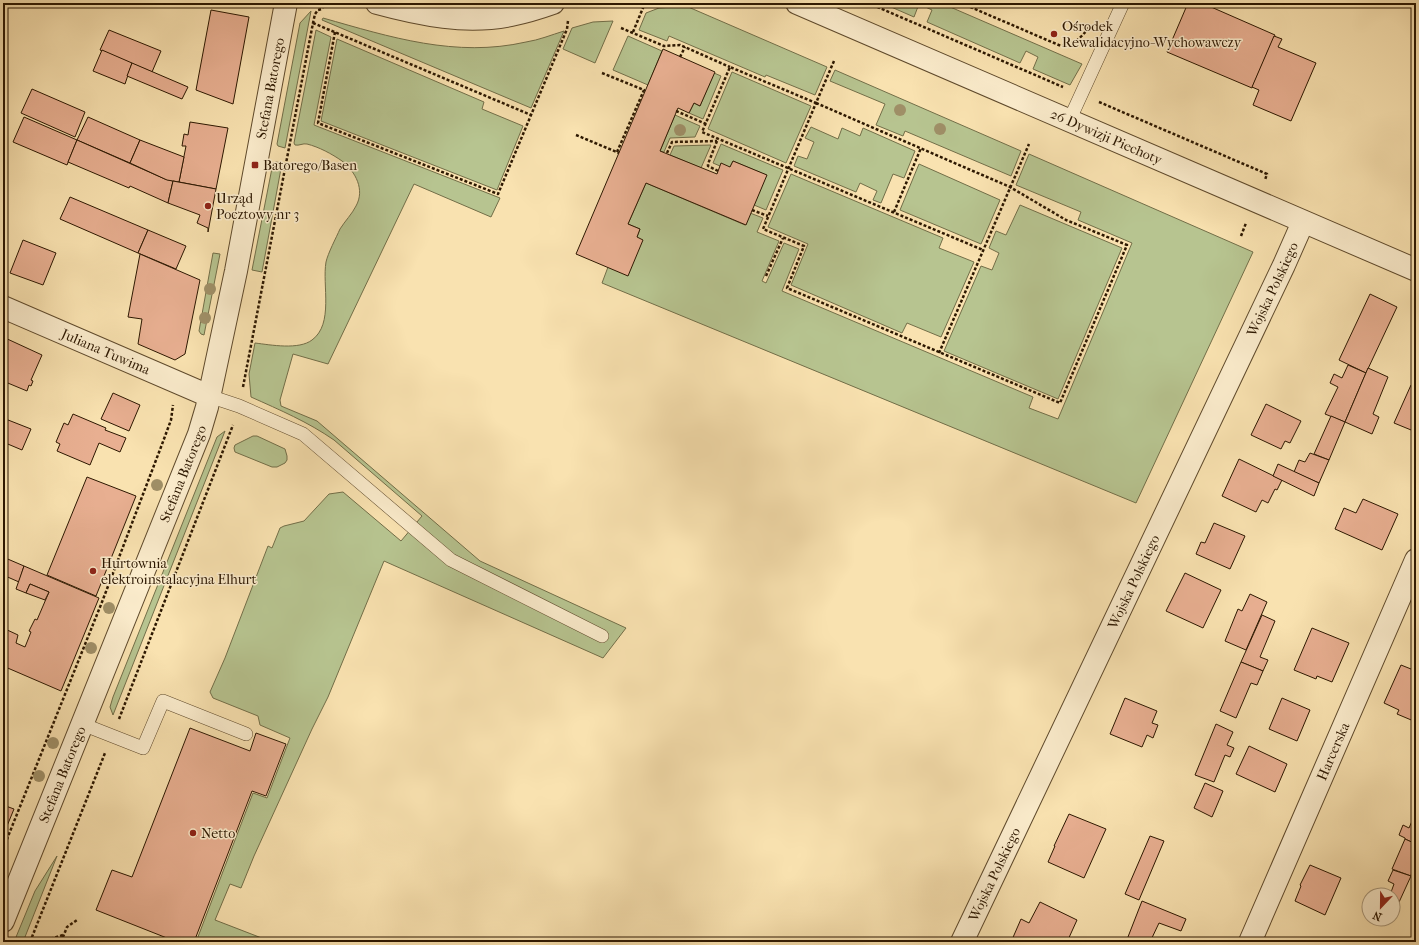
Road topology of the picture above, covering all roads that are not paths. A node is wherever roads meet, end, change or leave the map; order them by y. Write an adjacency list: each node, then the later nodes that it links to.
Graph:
1 (286, 3): 10 (street, Stefana Batorego)
2 (377, 3): 3 (street)
3 (553, 3)
4 (797, 3): 6 (street, 26 Dywizji Piechoty)
5 (1123, 3): 6 (lane)
6 (1069, 121): 7 (street, 26 Dywizji Piechoty)
7 (1303, 222): 8 (street, 26 Dywizji Piechoty); 16 (street, Wojska Polskiego)
8 (1416, 270)
9 (3, 307): 10 (street, Juliana Tuwima)
10 (209, 396): 12 (lane); 13 (street, Stefana Batorego)
11 (1416, 560): 17 (street, Harcerska)
12 (602, 636)
13 (82, 724): 14 (lane); 15 (street, Stefana Batorego)
14 (246, 734)
15 (3, 921)
16 (962, 942)
17 (1250, 942)

